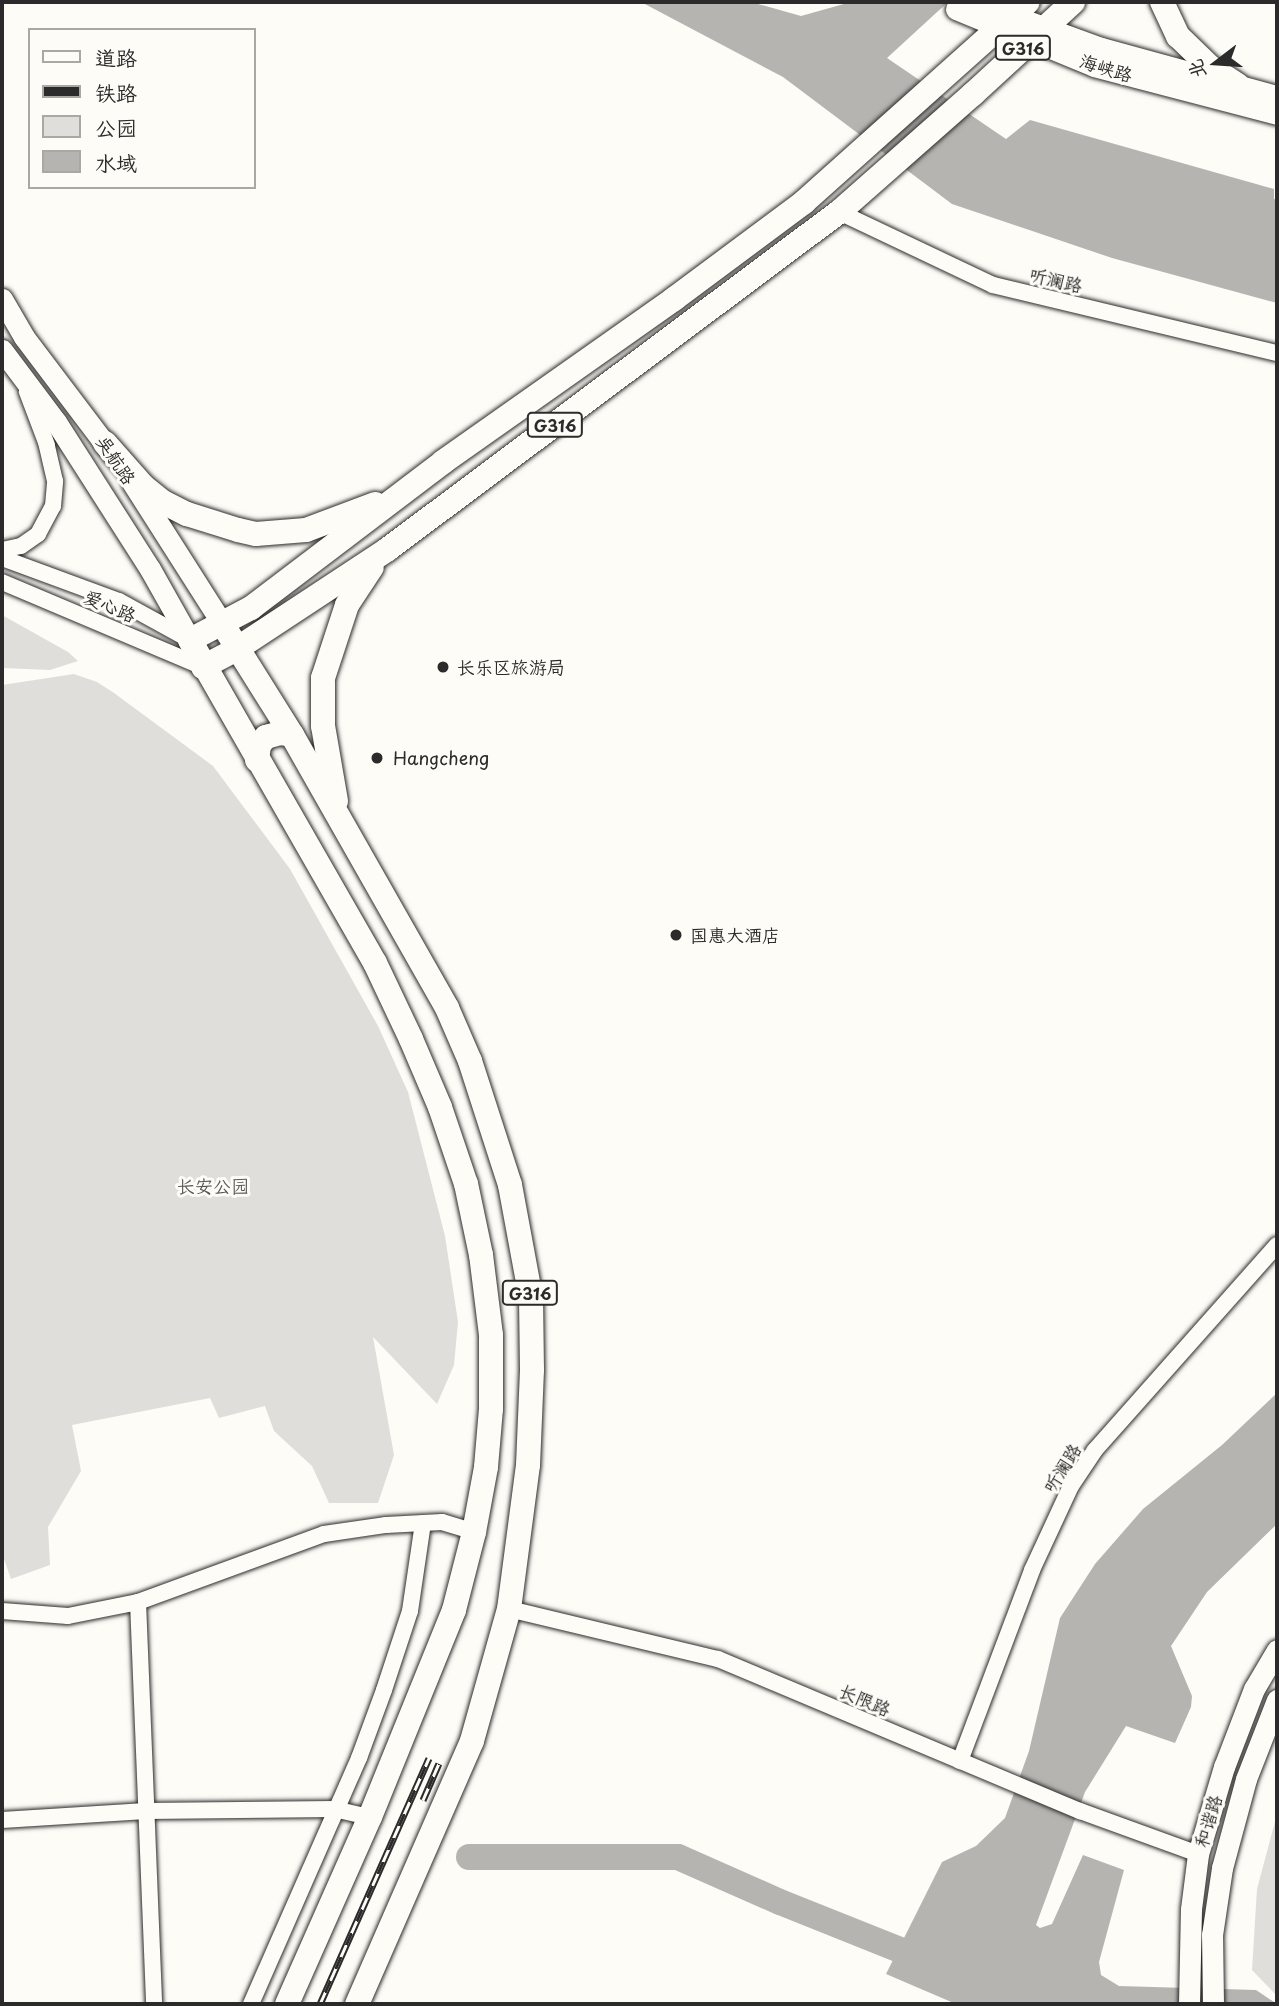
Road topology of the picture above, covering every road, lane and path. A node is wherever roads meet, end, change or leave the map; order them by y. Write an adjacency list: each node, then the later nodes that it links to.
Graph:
1 (1073, 2): 5 (highway, G316)
2 (1162, 2): 6 (highway)
3 (957, 4): 4 (main road, 海峡路)
4 (1013, 15): 5 (main road, 海峡路); 15 (highway, G316)
5 (1038, 34): 6 (main road, 海峡路); 8 (main road, 海峡路); 9 (highway, G316)
6 (1238, 85): 7 (main road, 海峡路)
7 (1277, 96)
8 (1277, 114)
9 (839, 212): 12 (street, 听澜路); 18 (highway, G316)
10 (2, 299): 14 (main road, 吴航路)
11 (2, 350): 13 (main road, 吴航路)
12 (1277, 354)
13 (23, 380): 17 (main road, 吴航路); 19 (street)
14 (105, 443): 15 (highway); 16 (main road, 吴航路)
15 (408, 491): 22 (highway, G316)
16 (146, 504): 17 (main road); 22 (main road, 吴航路)
17 (120, 521): 23 (main road, 吴航路)
18 (388, 549): 24 (highway, G316); 28 (highway)
19 (2, 550)
20 (2, 558): 23 (street)
21 (2, 582): 25 (street, 爱心路)
22 (223, 625): 23 (highway, G316); 24 (highway, G316)
23 (190, 640): 25 (highway, G316)
24 (238, 649): 25 (highway, G316); 26 (highway, G316)
25 (203, 667): 27 (highway, G316)
26 (292, 736): 27 (highway); 28 (highway, G316)
27 (257, 760): 31 (highway, G316)
28 (340, 819): 33 (highway, G316)
29 (1277, 1245): 37 (street, 听澜路)
30 (422, 1523): 31 (street); 32 (street); 38 (street)
31 (474, 1532): 40 (highway, G316)
32 (138, 1602): 34 (street); 39 (street)
33 (509, 1608): 37 (street, 长限路); 46 (highway, G316)
34 (2, 1611)
35 (1277, 1650): 42 (main road, 和谐路)
36 (1277, 1700): 48 (main road, 和谐路)
37 (960, 1761): 42 (street, 长限路)
38 (334, 1809): 39 (street); 40 (street); 44 (street)
39 (146, 1811): 41 (street); 43 (street)
40 (370, 1817): 45 (highway, G316)
41 (2, 1820)
42 (1198, 1854): 47 (main road, 和谐路)
43 (154, 2004)
44 (251, 2004)
45 (287, 2004)
46 (357, 2004)
47 (1189, 2004)
48 (1213, 2004)

